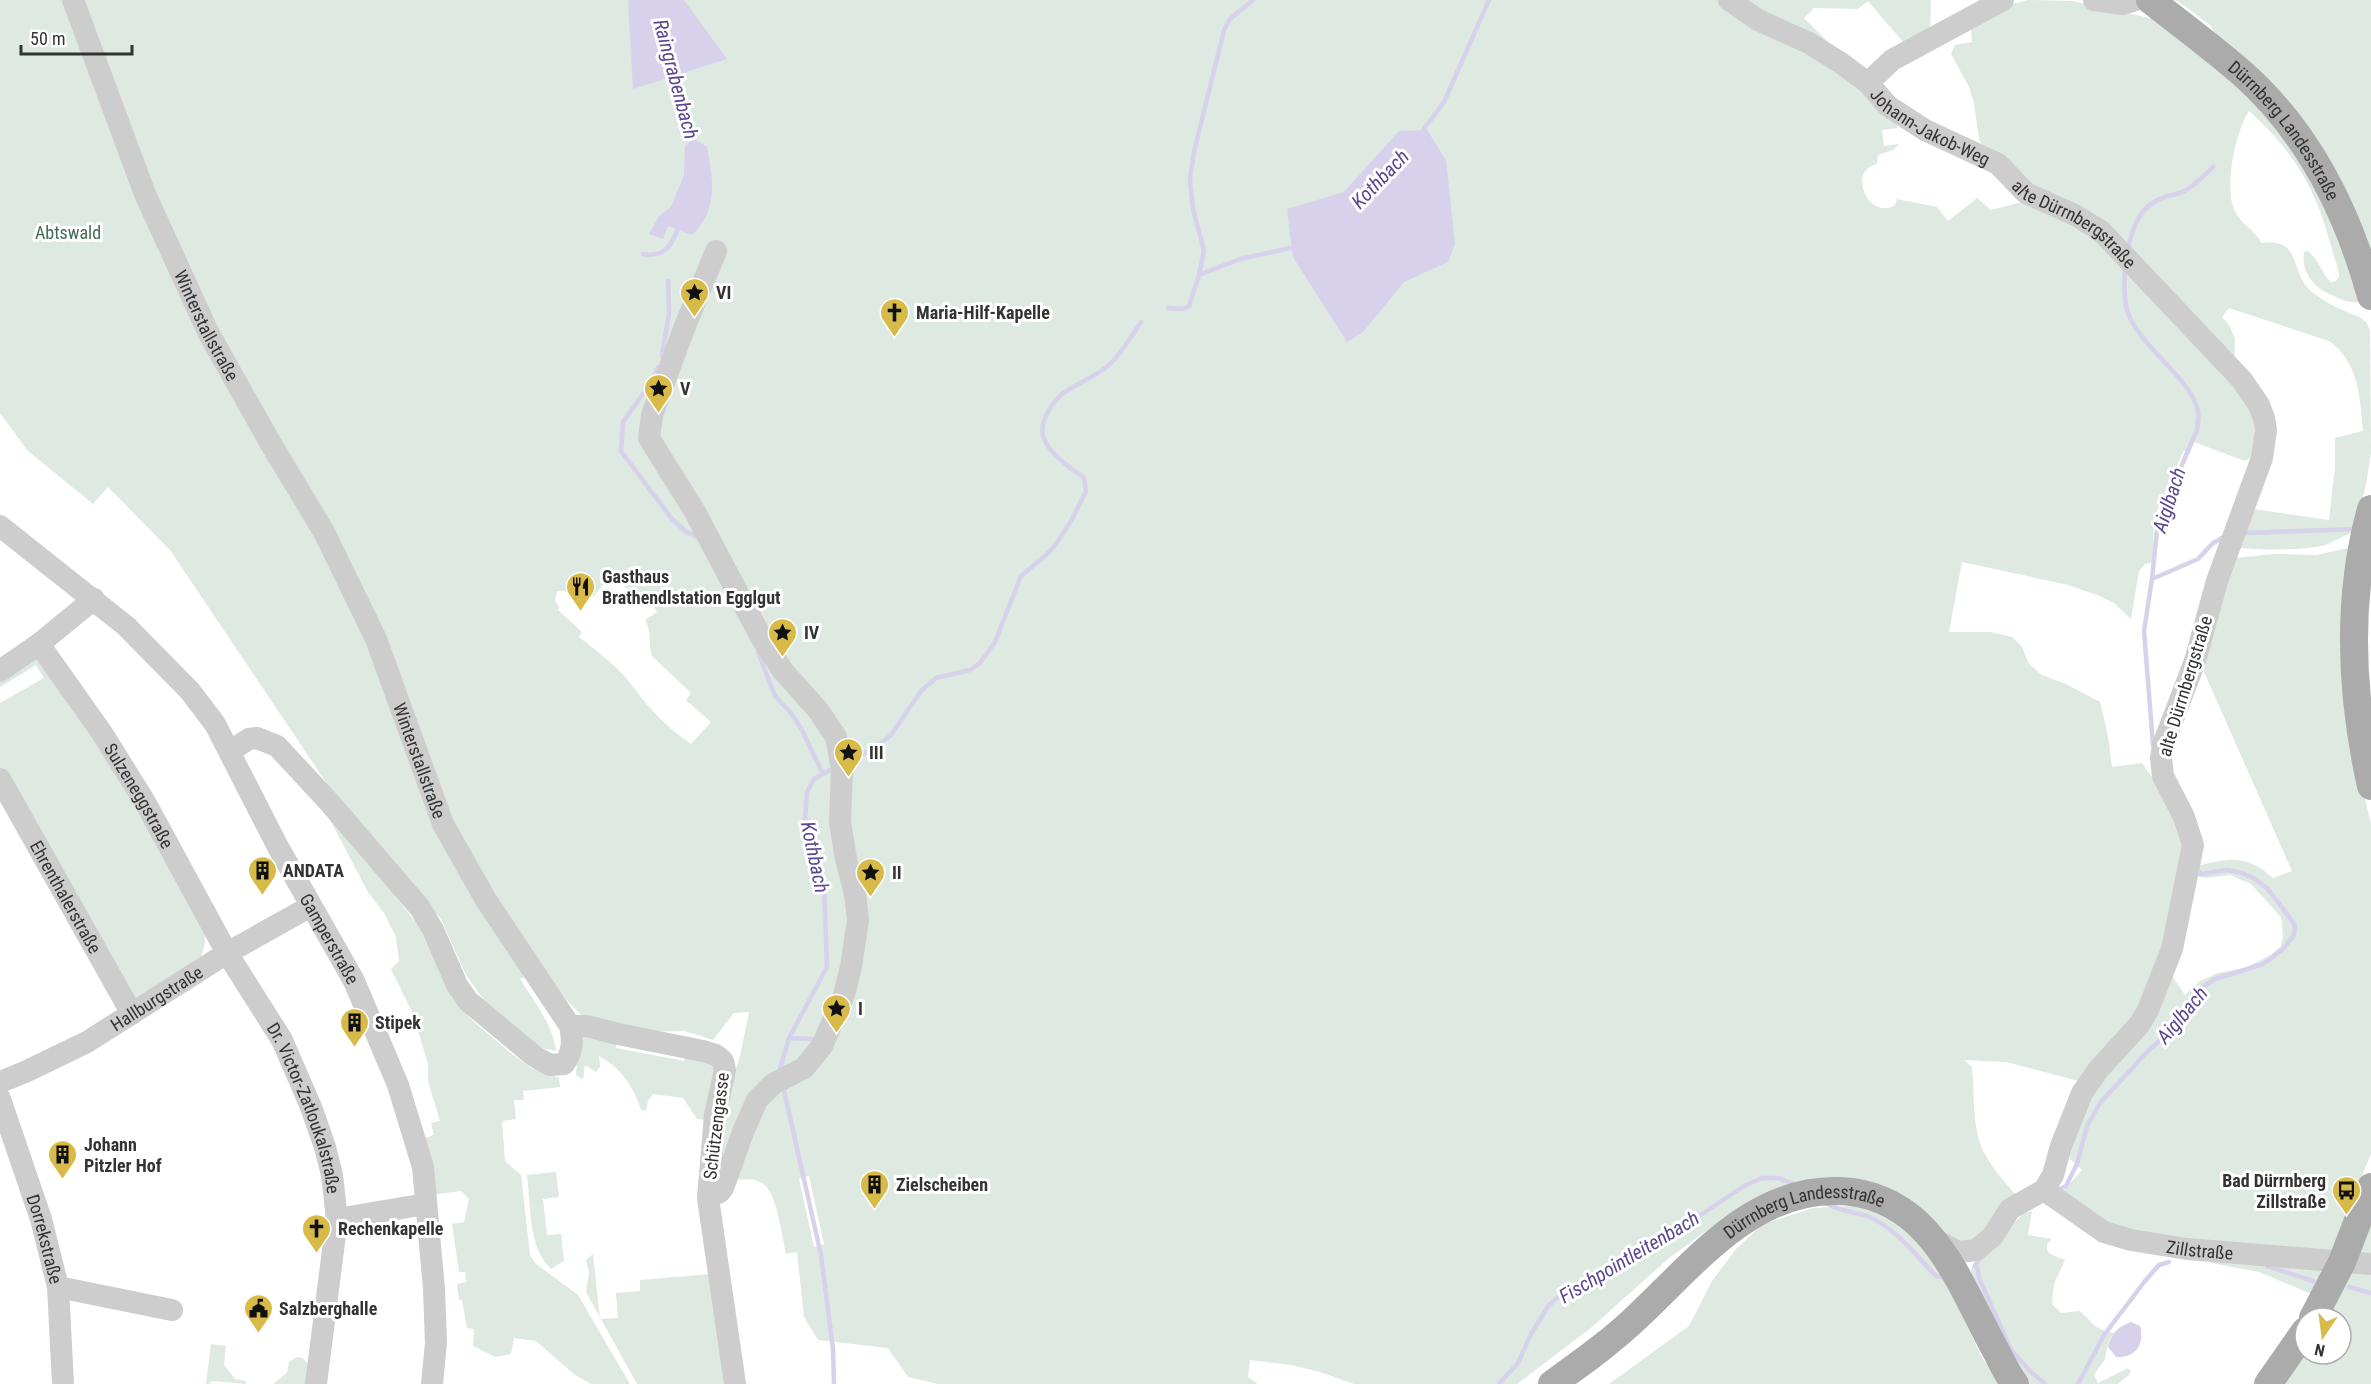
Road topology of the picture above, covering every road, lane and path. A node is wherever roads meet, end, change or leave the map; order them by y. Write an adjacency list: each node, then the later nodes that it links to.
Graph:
1 (74, 0): 22 (street, Winterstallstraße)
2 (1729, 0): 7 (street, Johann-Jakob-Weg)
3 (2003, 0): 7 (street, Johann-Jakob-Weg)
4 (2094, 0): 5 (street)
5 (2136, 0)
6 (2150, 0): 10 (main road, Dürrnberg Landesstraße)
7 (1868, 83): 8 (street, Johann-Jakob-Weg)
8 (1998, 165): 26 (street, alte Dürrnbergstraße)
9 (716, 251): 27 (street)
10 (2371, 296)
11 (2370, 514): 18 (main road)
12 (0, 526): 13 (street, Gamperstraße)
13 (94, 599): 14 (street); 16 (street, Gamperstraße)
14 (39, 644): 15 (street); 20 (street, Sulzeneggstraße)
15 (0, 671)
16 (230, 751): 19 (street, Gamperstraße); 22 (street)
17 (0, 780): 21 (street, Ehrenthalerstraße)
18 (2371, 786)
19 (310, 906): 20 (street, Hallburgstraße); 28 (street, Gamperstraße)
20 (227, 953): 21 (street, Hallburgstraße); 29 (street, Dr. Victor-Zatloukalstraße)
21 (132, 1014): 23 (street, Hallburgstraße)
22 (570, 1026): 27 (street, Schützengasse)
23 (0, 1082)
24 (2, 1112): 35 (street, Dorrekstraße)
25 (2371, 1187): 32 (main road)
26 (2048, 1193): 31 (street); 32 (street, Zillstraße)
27 (708, 1198): 42 (street, Schützengasse)
28 (426, 1204): 29 (street); 41 (street, Gamperstraße)
29 (337, 1219): 40 (street, Dr. Victor-Zatloukalstraße)
30 (1932, 1239): 31 (street); 34 (main road, Dürrnberg Landesstraße); 43 (main road, Dürrnberg Landesstraße)
31 (1967, 1253): 34 (street)
32 (2342, 1262): 33 (street, Zillstraße); 36 (main road)
33 (2371, 1264)
34 (1960, 1284): 44 (main road, Dürrnberg Landesstraße)
35 (58, 1287): 37 (street); 39 (street, Dorrekstraße)
36 (2319, 1306)
37 (172, 1310)
38 (2293, 1348): 45 (main road)
39 (63, 1384)
40 (316, 1384)
41 (432, 1384)
42 (735, 1384)
43 (1552, 1384)
44 (2015, 1384)
45 (2268, 1384)

